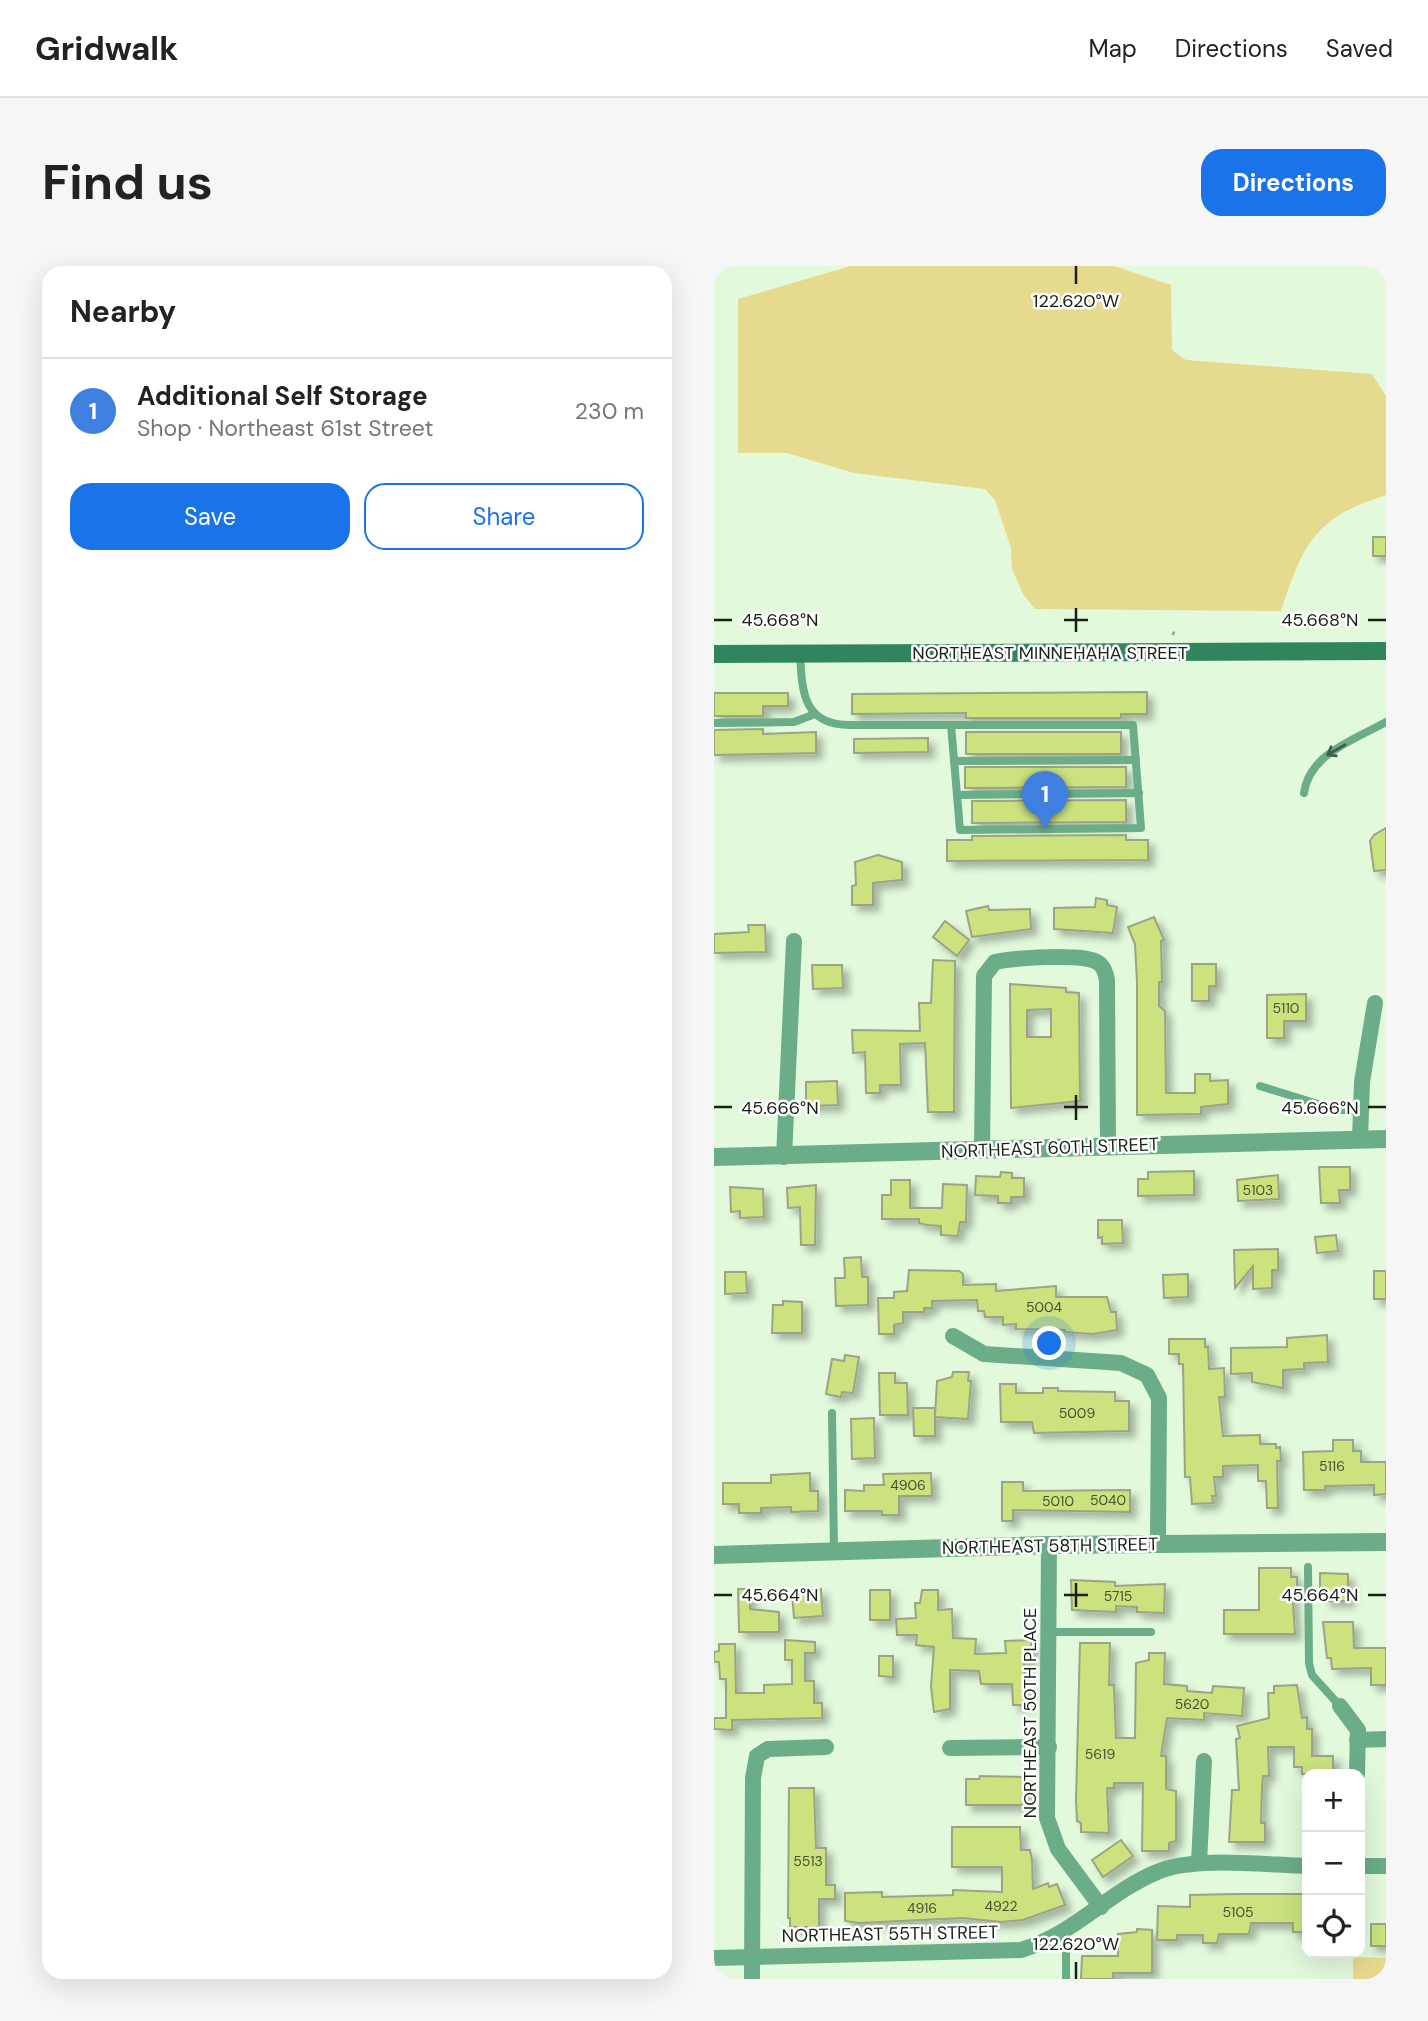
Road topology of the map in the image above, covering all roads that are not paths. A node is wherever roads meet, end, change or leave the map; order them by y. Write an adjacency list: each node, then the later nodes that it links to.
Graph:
1 (1386, 651): 3 (main road, NORTHEAST MINNEHAHA STREET)
2 (714, 654): 3 (main road, NORTHEAST MINNEHAHA STREET)
3 (800, 654): 4 (lane)
4 (815, 714): 6 (lane); 7 (lane)
5 (1386, 722): 11 (lane, one-way to 11)
6 (714, 723)
7 (951, 725): 8 (lane); 9 (lane)
8 (1136, 760): 9 (lane); 10 (lane)
9 (954, 761): 12 (lane)
10 (1139, 793): 12 (lane); 12 (lane)
11 (1304, 793)
12 (957, 795)
13 (794, 942): 22 (street)
14 (1375, 1003): 16 (street)
15 (1260, 1086): 16 (lane)
16 (1361, 1112): 17 (street)
17 (1360, 1139): 18 (street, NORTHEAST 60TH STREET); 19 (street, NORTHEAST 60TH STREET)
18 (1386, 1139)
19 (1108, 1146): 20 (street, NORTHEAST 60TH STREET); 20 (street)
20 (982, 1150): 22 (street, NORTHEAST 60TH STREET)
21 (714, 1157): 22 (street, NORTHEAST 60TH STREET)
22 (784, 1157)
23 (953, 1336): 26 (street)
24 (832, 1413): 28 (lane)
25 (1386, 1542): 26 (street, NORTHEAST 58TH STREET)
26 (1158, 1543): 27 (street, NORTHEAST 58TH STREET)
27 (1049, 1545): 28 (street, NORTHEAST 58TH STREET); 31 (street, NORTHEAST 50TH PLACE)
28 (834, 1552): 29 (street, NORTHEAST 58TH STREET)
29 (714, 1555)
30 (1308, 1567): 33 (lane)
31 (1049, 1632): 32 (lane); 38 (street, NORTHEAST 50TH PLACE)
32 (1151, 1632)
33 (1340, 1706): 35 (street)
34 (1386, 1739): 35 (street)
35 (1357, 1740): 40 (street)
36 (826, 1747): 47 (street)
37 (950, 1748): 38 (street)
38 (1049, 1748): 45 (street, NORTHEAST 50TH PLACE)
39 (1203, 1761): 41 (street)
40 (1357, 1769)
41 (1199, 1863): 42 (street, NORTHEAST 55TH STREET); 45 (street, NORTHEAST 55TH STREET)
42 (1302, 1866)
43 (1365, 1866): 44 (street)
44 (1386, 1866)
45 (1101, 1907): 46 (street, NORTHEAST 55TH STREET)
46 (1066, 1932): 47 (street, NORTHEAST 55TH STREET); 50 (lane)
47 (752, 1957): 48 (street, NORTHEAST 55TH STREET); 49 (street)
48 (714, 1958)
49 (752, 1979)
50 (1066, 1979)

